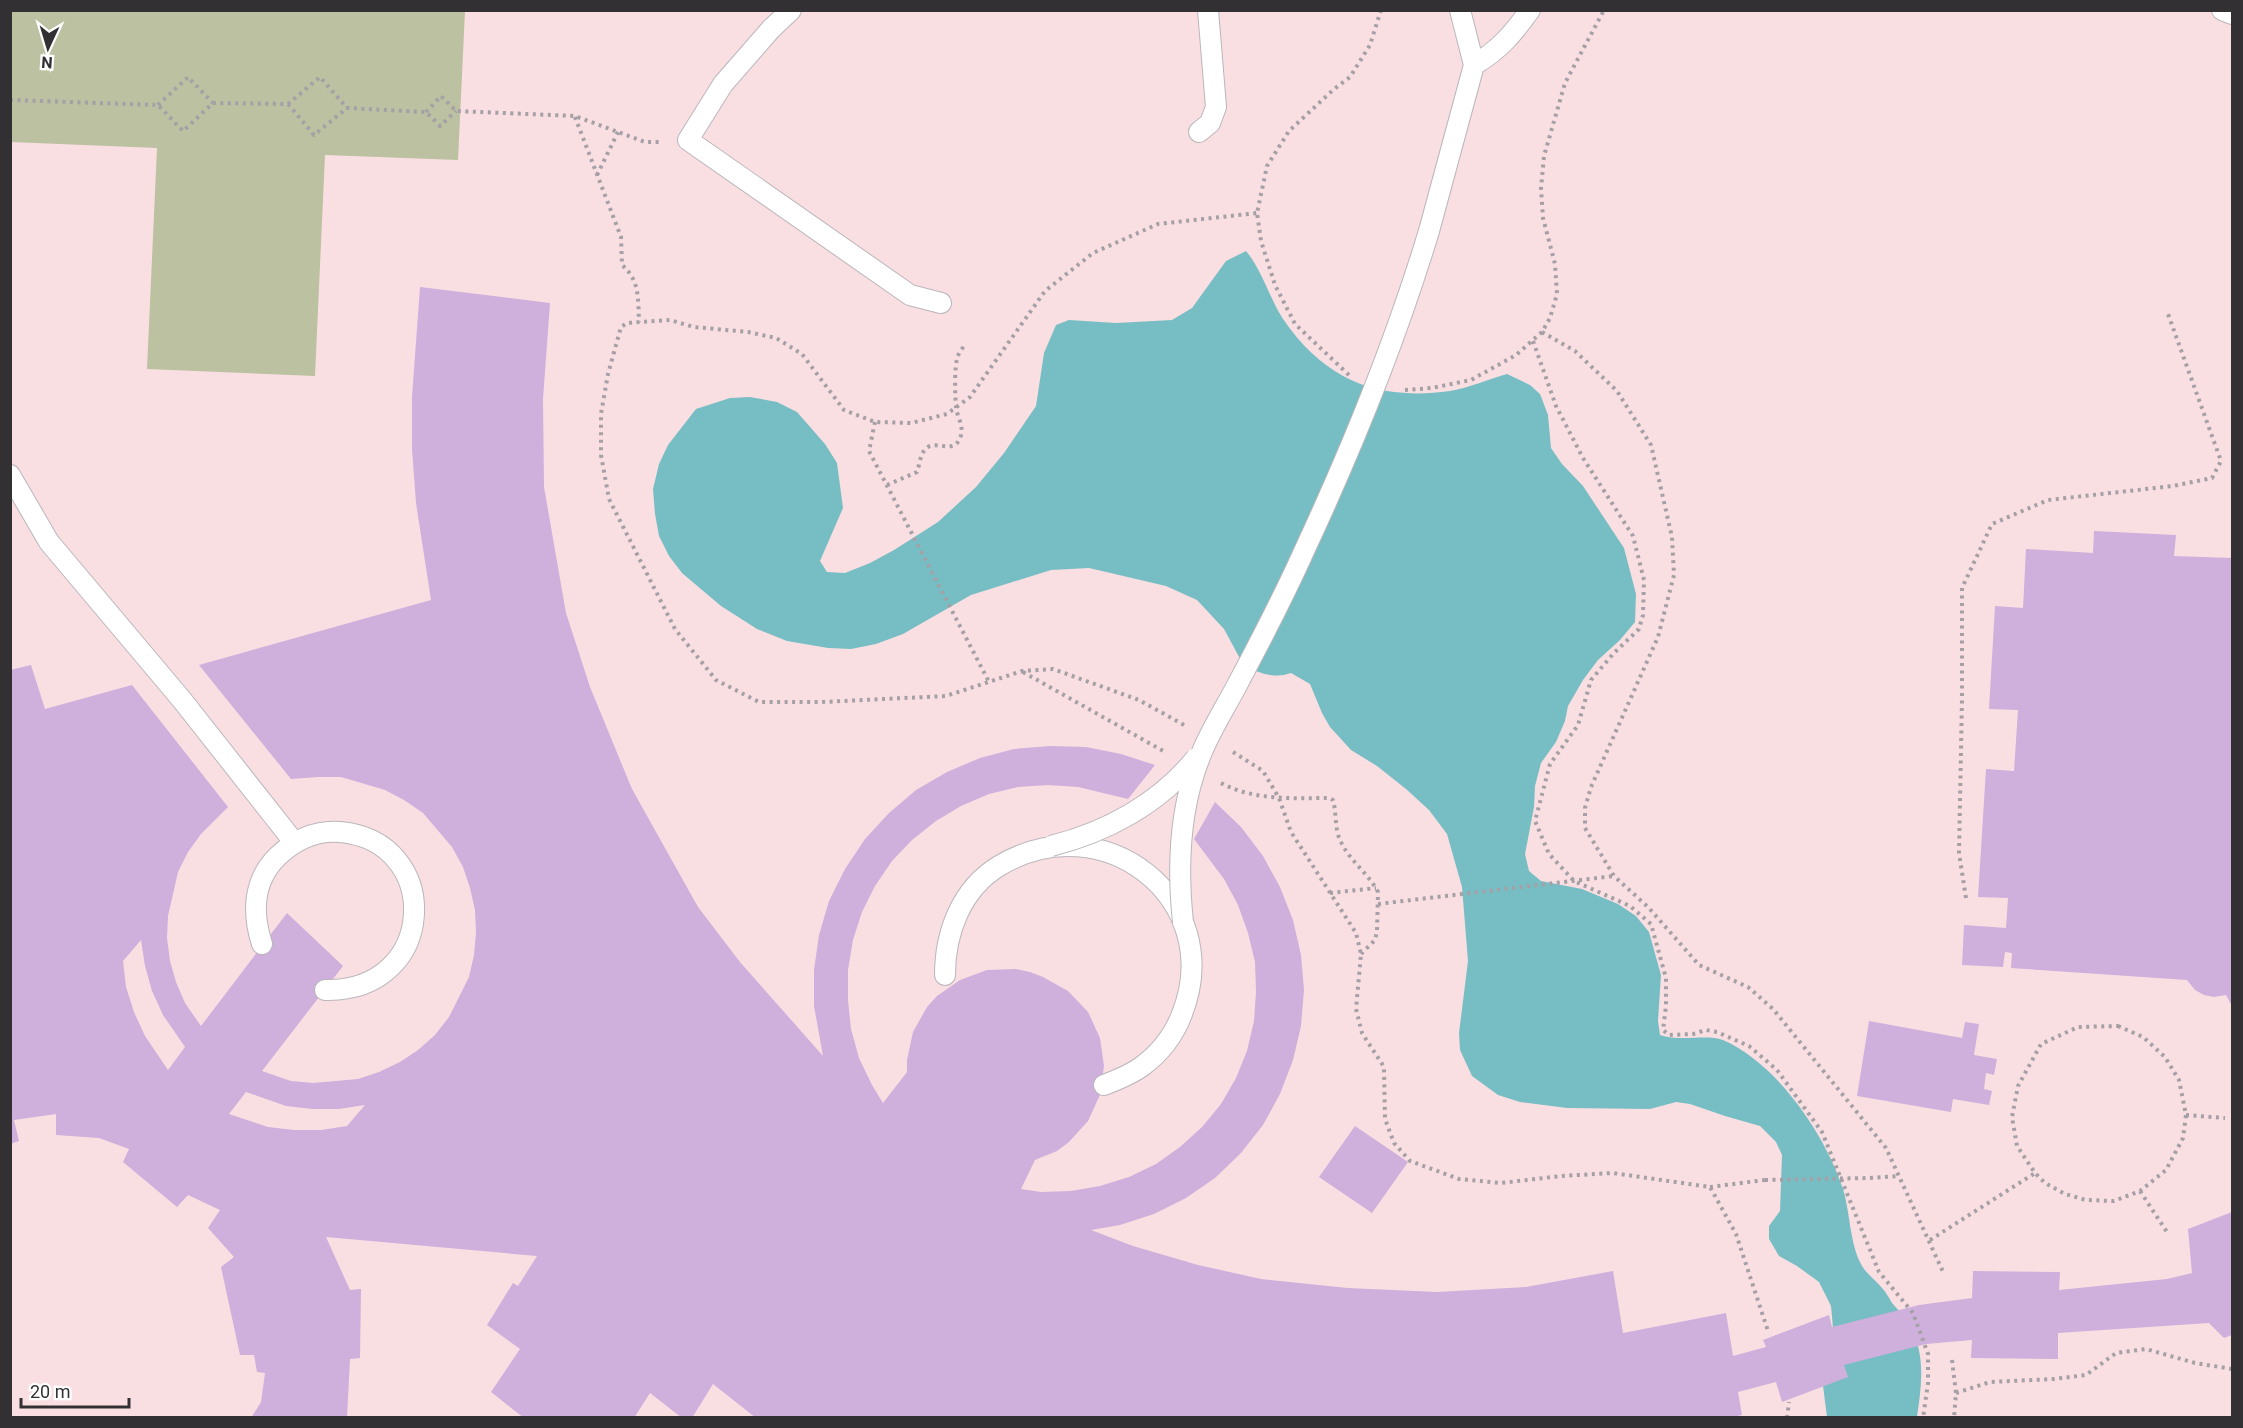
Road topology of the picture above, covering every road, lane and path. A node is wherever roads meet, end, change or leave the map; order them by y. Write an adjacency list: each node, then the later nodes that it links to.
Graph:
1 (790, 10): 20 (lane)
2 (1208, 10): 19 (lane)
3 (1381, 10): 29 (path)
4 (1460, 10): 9 (lane)
5 (1530, 10): 9 (lane)
6 (1604, 10): 25 (path)
7 (2222, 10): 8 (lane)
8 (2232, 14)
9 (1474, 65): 36 (lane, bridge)
10 (10, 100): 13 (path)
11 (213, 103): 12 (path); 13 (path); 13 (path)
12 (288, 104): 14 (path); 14 (path)
13 (158, 105)
14 (347, 108): 16 (path)
15 (456, 111): 16 (path); 16 (path); 17 (path)
16 (426, 112)
17 (575, 116): 18 (path); 21 (path)
18 (618, 132): 20 (path); 21 (path)
19 (1198, 132)
20 (688, 140): 22 (lane)
21 (597, 176): 24 (path)
22 (941, 303)
23 (2168, 314): 43 (path)
24 (639, 322): 30 (path); 33 (path)
25 (1542, 332): 26 (path); 39 (path)
26 (1533, 341): 28 (path); 40 (path)
27 (965, 344): 29 (path)
28 (1516, 355)
29 (956, 408): 30 (path); 32 (path)
30 (875, 422): 32 (path)
31 (10, 475): 37 (lane)
32 (887, 485): 33 (path)
33 (989, 682): 34 (path)
34 (1190, 729)
35 (1232, 751): 42 (path)
36 (1202, 752): 38 (lane, bridge); 44 (lane, bridge)
37 (294, 842): 45 (lane); 48 (lane)
38 (1051, 846): 44 (lane); 47 (lane)
39 (1614, 876): 40 (path); 53 (path)
40 (1574, 880): 46 (path); 65 (path)
41 (1376, 888): 42 (path)
42 (1330, 893): 46 (path)
43 (1966, 898)
44 (1183, 922): 49 (lane)
45 (262, 944)
46 (1361, 954): 54 (path)
47 (945, 975)
48 (325, 990)
49 (1104, 1085)
50 (2186, 1115): 51 (path); 52 (path); 55 (path)
51 (2224, 1118)
52 (2035, 1173): 55 (path); 57 (path)
53 (1899, 1176): 54 (path, bridge); 57 (path)
54 (1710, 1187): 59 (path)
55 (2140, 1191): 56 (path)
56 (2167, 1232)
57 (1930, 1240): 58 (path)
58 (1944, 1274)
59 (1768, 1331)
60 (1952, 1360): 62 (path)
61 (2232, 1369): 62 (path)
62 (1956, 1393): 66 (path)
63 (1789, 1402): 64 (path)
64 (1787, 1418)
65 (1923, 1418)
66 (1954, 1418)

